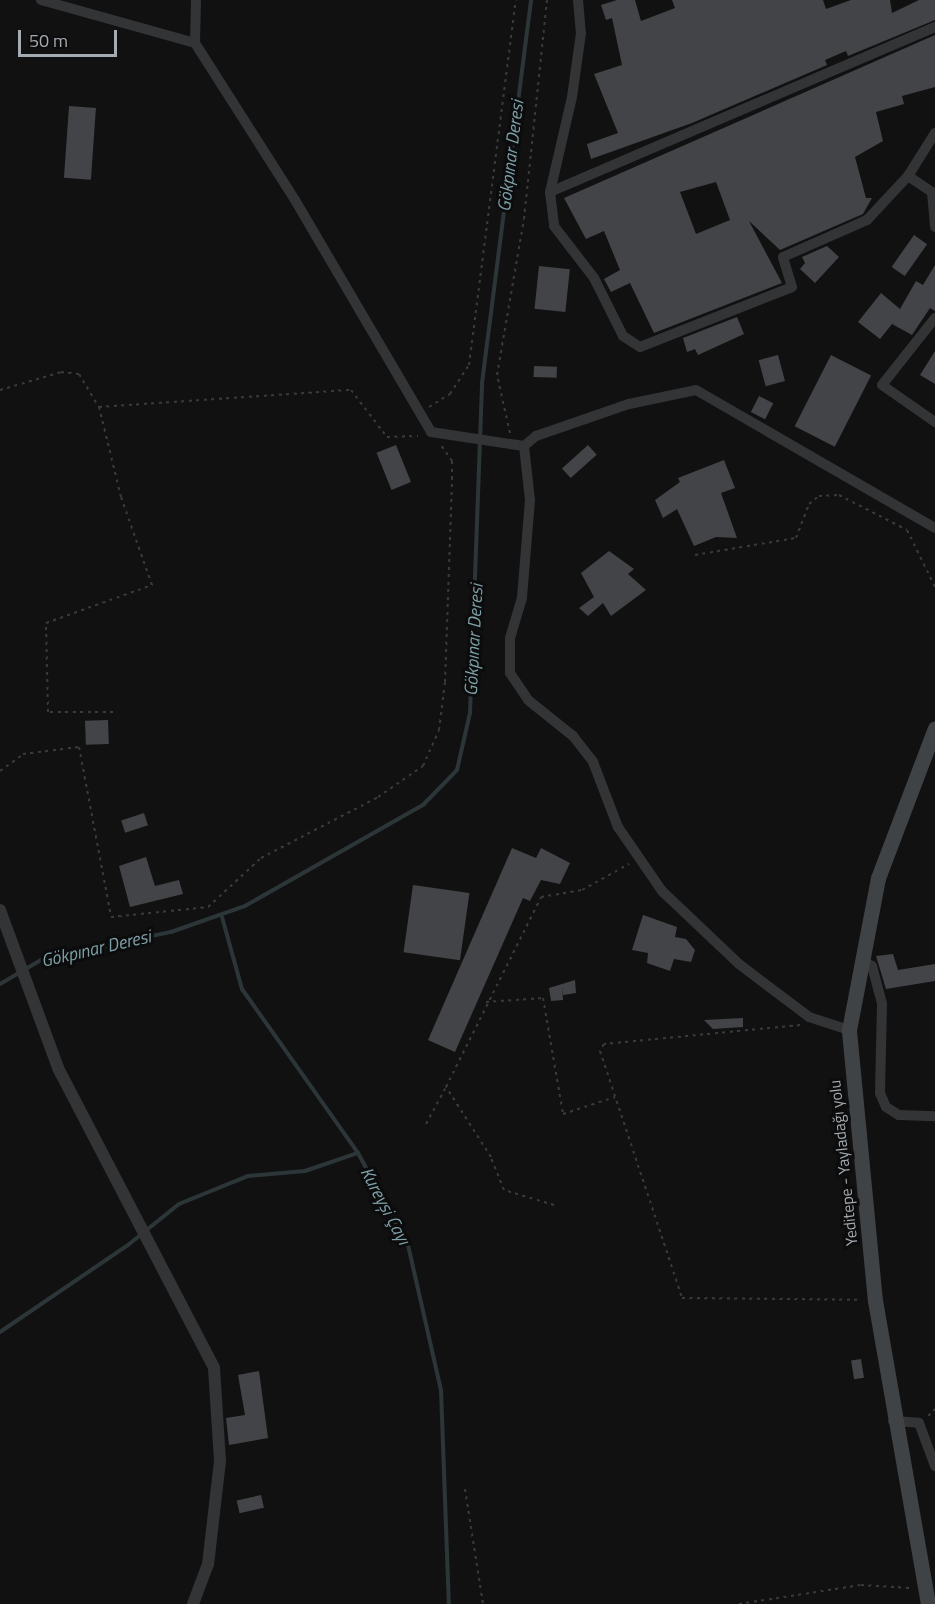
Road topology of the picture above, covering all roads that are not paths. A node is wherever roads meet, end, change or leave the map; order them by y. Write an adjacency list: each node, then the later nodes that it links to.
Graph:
1 (41, 0): 5 (street)
2 (196, 0): 5 (street)
3 (578, 0): 8 (street)
4 (935, 27): 8 (street)
5 (195, 43): 12 (street)
6 (935, 134): 7 (street)
7 (908, 176): 8 (street); 9 (street)
8 (550, 192)
9 (935, 227)
10 (935, 318): 11 (street)
11 (935, 422)
12 (524, 446): 13 (street); 17 (street)
13 (935, 528)
14 (935, 728): 16 (main road, Yeditepe - Yayladağı yolu)
15 (0, 910): 21 (street)
16 (862, 960): 17 (main road, Yeditepe - Yayladağı yolu); 18 (street)
17 (849, 1030): 19 (main road, Yeditepe - Yayladağı yolu)
18 (935, 1116)
19 (893, 1421): 20 (street); 22 (main road, Yeditepe - Yayladağı yolu)
20 (935, 1466)
21 (193, 1604)
22 (928, 1604)

